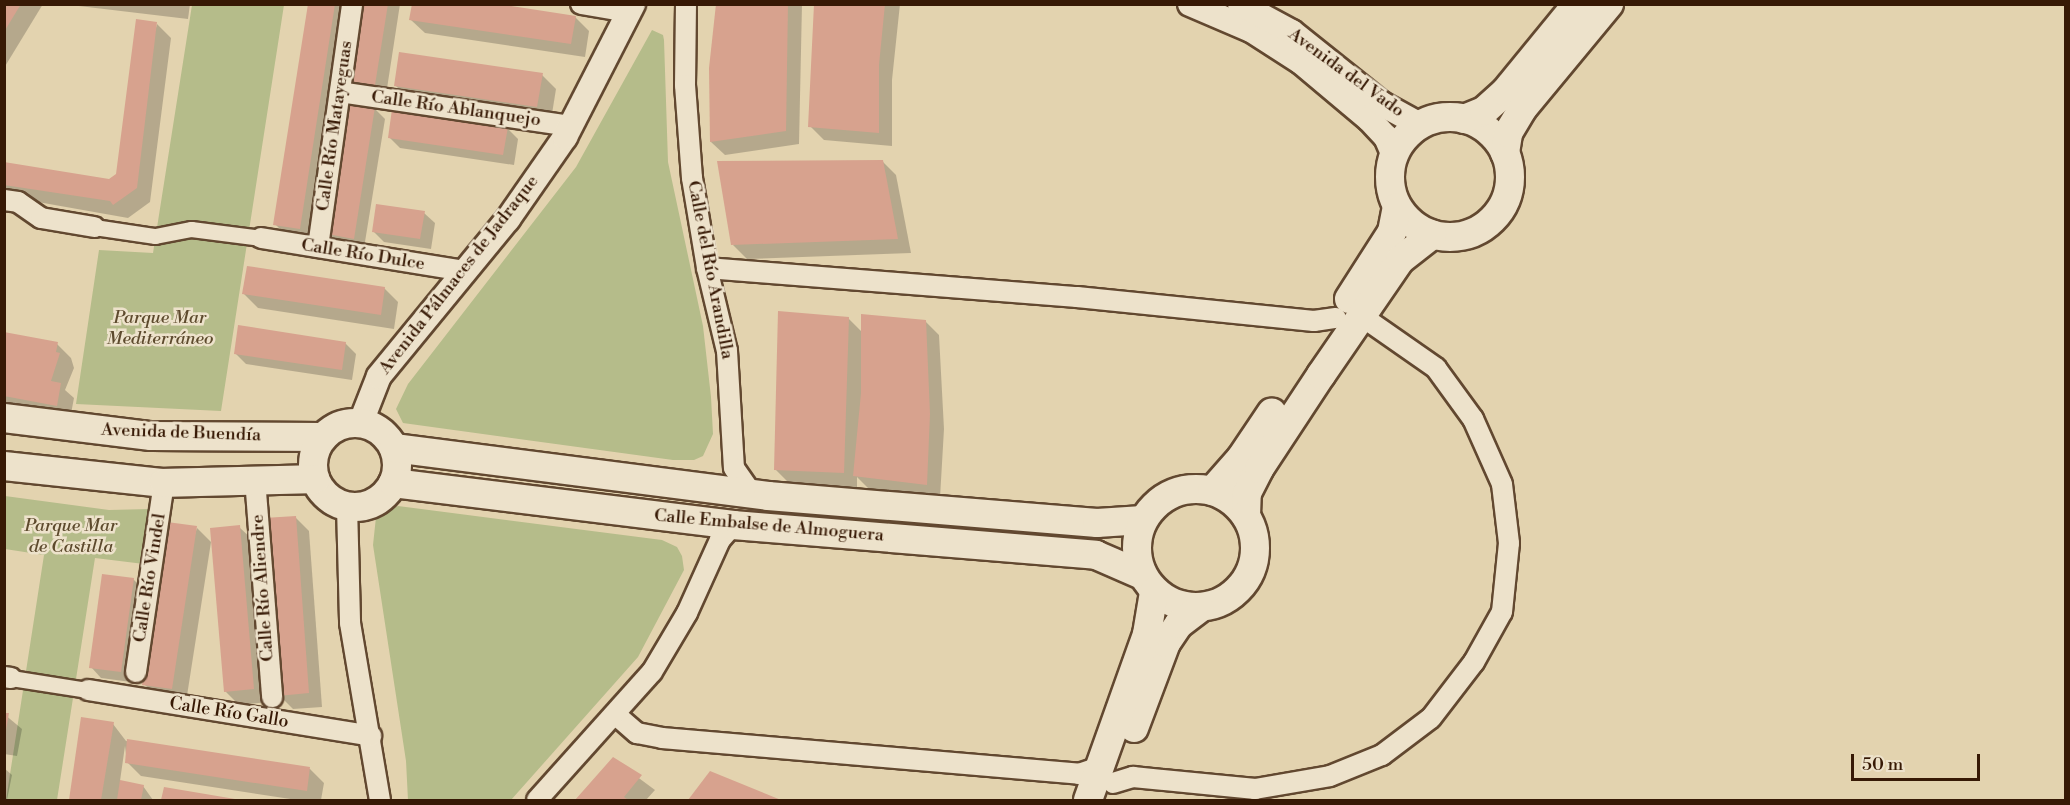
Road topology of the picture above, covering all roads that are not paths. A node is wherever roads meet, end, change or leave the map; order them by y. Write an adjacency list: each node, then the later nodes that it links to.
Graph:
1 (352, 4): 9 (street, Calle Río Matayeguas)
2 (581, 4): 8 (street)
3 (686, 4): 21 (street, Calle del Río Arandilla)
4 (1190, 4): 14 (street, Avenida del Vado)
5 (1240, 4): 11 (street, Avenida del Vado)
6 (1577, 4): 10 (main road)
7 (1609, 4): 13 (main road)
8 (631, 8): 12 (street, Avenida Pálmaces de Jadraque)
9 (340, 92): 12 (street, Calle Río Ablanquejo); 20 (street, Calle Río Matayeguas)
10 (1464, 119): 11 (main road); 13 (main road)
11 (1420, 125): 14 (main road)
12 (571, 126): 22 (street, Avenida Pálmaces de Jadraque)
13 (1505, 153): 18 (main road)
14 (1394, 156): 16 (main road)
15 (4, 200): 17 (street)
16 (1397, 207): 18 (main road); 23 (main road)
17 (94, 227): 19 (street)
18 (1432, 235): 23 (main road)
19 (261, 238): 20 (street, Calle Río Dulce)
20 (318, 247): 22 (street, Calle Río Dulce)
21 (707, 268): 23 (street); 34 (street, Calle del Río Arandilla)
22 (465, 272): 25 (street, Avenida Pálmaces de Jadraque)
23 (1350, 315): 33 (main road); 36 (main road); 47 (street)
24 (4, 418): 26 (main road, Avenida de Buendía)
25 (361, 422): 26 (main road); 27 (main road)
26 (323, 437): 30 (main road)
27 (394, 448): 32 (main road); 34 (main road, Calle Embalse de Almoguera)
28 (4, 466): 31 (main road)
29 (255, 479): 30 (main road); 31 (main road); 44 (street, Calle Río Aliendre)
30 (315, 479): 35 (main road)
31 (164, 483): 41 (street, Calle Río Vindel)
32 (393, 483): 35 (main road); 38 (main road, Calle Embalse de Almoguera)
33 (1212, 491): 36 (main road); 37 (main road)
34 (752, 494): 37 (main road, Calle Embalse de Almoguera)
35 (347, 506): 46 (street)
36 (1246, 516): 40 (main road)
37 (1143, 520): 39 (main road)
38 (733, 525): 39 (main road, Calle Embalse de Almoguera); 45 (street)
39 (1148, 584): 40 (main road); 47 (main road)
40 (1200, 608): 47 (main road)
41 (135, 672)
42 (8, 677): 43 (street)
43 (88, 690): 46 (street, Calle Río Gallo)
44 (272, 697)
45 (616, 715): 47 (street); 49 (street)
46 (371, 736): 48 (street)
47 (1107, 783): 50 (main road)
48 (380, 801)
49 (537, 801)
50 (1088, 801)

